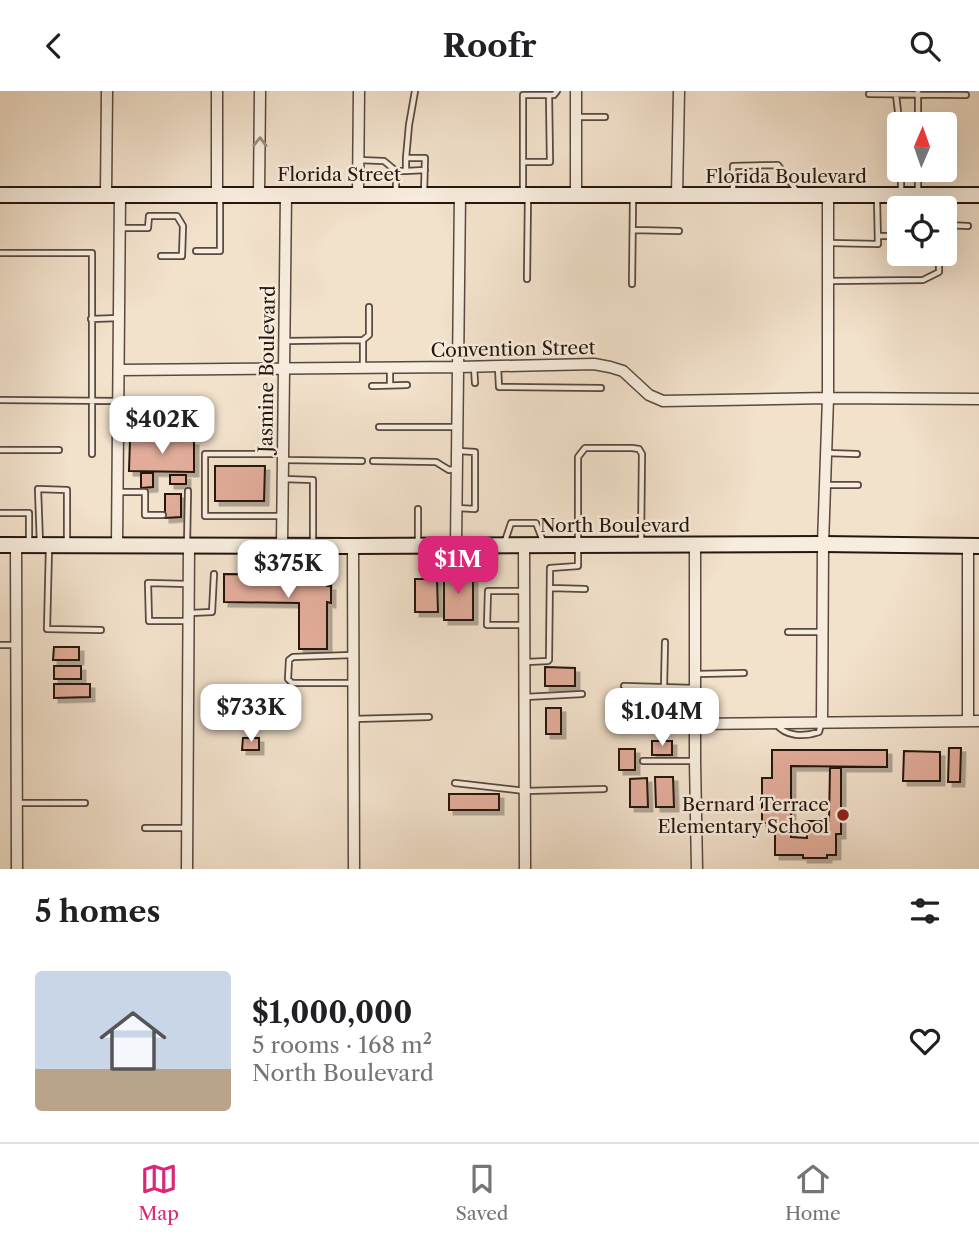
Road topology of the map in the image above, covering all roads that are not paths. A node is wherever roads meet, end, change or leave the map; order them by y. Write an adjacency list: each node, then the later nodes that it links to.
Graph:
1 (107, 91): 28 (street)
2 (218, 91): 29 (street)
3 (260, 91): 30 (street, one-way to 3)
4 (359, 91): 19 (street)
5 (415, 91): 18 (lane)
6 (556, 91): 11 (lane)
7 (576, 91): 16 (street)
8 (679, 91): 38 (street)
9 (918, 93): 12 (lane); 13 (lane); 15 (lane)
10 (869, 94): 12 (lane)
11 (549, 95): 20 (lane); 20 (lane)
12 (895, 95): 14 (lane)
13 (966, 95)
14 (898, 112)
15 (918, 112)
16 (576, 117): 17 (lane); 36 (street)
17 (605, 117)
18 (406, 158): 21 (lane); 22 (lane)
19 (358, 160): 23 (lane); 32 (street)
20 (523, 162): 35 (lane)
21 (406, 170): 22 (lane); 23 (lane)
22 (425, 170): 33 (lane)
23 (396, 171): 26 (lane)
24 (901, 182): 43 (lane)
25 (918, 182): 44 (lane)
26 (396, 193): 32 (main road, Florida Street); 33 (main road, Florida Street)
27 (0, 194): 28 (main road, Florida Street)
28 (113, 194): 29 (main road, Florida Street); 48 (street)
29 (218, 194): 30 (main road, Florida Street); 54 (lane)
30 (259, 194): 31 (main road, Florida Street)
31 (286, 194): 32 (main road, Florida Street); 65 (street, Jasmine Boulevard)
32 (358, 194)
33 (424, 194): 34 (main road, Florida Street)
34 (460, 194): 35 (main road, Florida Street); 67 (street)
35 (526, 194): 36 (main road, Florida Street); 58 (lane)
36 (576, 194): 37 (main road, Florida Street)
37 (633, 195): 38 (main road, Florida Street); 49 (lane)
38 (677, 195): 39 (main road, Florida Boulevard)
39 (733, 195): 40 (main road, Florida Boulevard); 40 (lane)
40 (799, 195): 41 (main road, Florida Boulevard)
41 (828, 195): 42 (main road, Florida Boulevard); 53 (street)
42 (877, 195): 43 (main road, Florida Boulevard); 51 (lane)
43 (901, 195): 44 (main road, Florida Boulevard)
44 (918, 195): 45 (main road, Florida Boulevard)
45 (979, 195)
46 (957, 226): 47 (lane)
47 (968, 226)
48 (120, 228): 56 (lane); 62 (street)
49 (633, 230): 50 (lane); 60 (lane)
50 (679, 231)
51 (877, 236): 52 (lane); 53 (lane)
52 (887, 236)
53 (829, 243): 59 (street)
54 (196, 251)
55 (0, 253): 63 (lane)
56 (160, 256)
57 (939, 266): 59 (lane)
58 (527, 279)
59 (829, 281): 78 (street)
60 (632, 284)
61 (369, 307): 64 (lane)
62 (120, 318): 63 (lane); 72 (street)
63 (91, 319): 81 (lane)
64 (363, 340): 65 (lane); 70 (lane)
65 (285, 341): 69 (street, Jasmine Boulevard)
66 (498, 366): 68 (street, Convention Street); 77 (lane); 78 (street, Convention Street)
67 (459, 367): 68 (street, Convention Street); 71 (street, Convention Street); 84 (street)
68 (474, 367): 73 (lane)
69 (284, 368): 70 (street, Convention Street); 72 (street, Convention Street); 91 (street, Jasmine Boulevard)
70 (363, 368): 71 (street, Convention Street)
71 (390, 368): 74 (lane)
72 (119, 370): 82 (street)
73 (475, 383)
74 (390, 385): 75 (lane); 76 (lane)
75 (407, 385)
76 (372, 386)
77 (601, 388)
78 (828, 398): 79 (street, Convention Street); 88 (street)
79 (979, 399)
80 (0, 400): 81 (lane)
81 (92, 400): 82 (lane); 89 (lane)
82 (119, 401): 99 (street)
83 (379, 427): 84 (lane)
84 (458, 427): 87 (street)
85 (0, 450): 86 (lane)
86 (59, 450)
87 (458, 451): 94 (street); 100 (lane)
88 (826, 453): 90 (lane); 96 (street)
89 (92, 454)
90 (857, 454)
91 (283, 457): 92 (lane); 95 (street, Jasmine Boulevard); 104 (lane)
92 (362, 461)
93 (373, 461): 94 (lane)
94 (457, 469): 100 (street)
95 (283, 479): 104 (street, Jasmine Boulevard); 112 (lane)
96 (825, 485): 97 (lane); 105 (street)
97 (858, 485)
98 (188, 491): 110 (lane)
99 (118, 492): 103 (lane); 109 (street)
100 (457, 508): 114 (street)
101 (418, 509): 113 (lane)
102 (0, 513): 107 (lane)
103 (163, 515)
104 (282, 516): 111 (street, Jasmine Boulevard)
105 (823, 544): 120 (main road, North Boulevard); 123 (main road, North Boulevard); 135 (street)
106 (0, 545): 107 (main road, North Boulevard)
107 (33, 545): 108 (main road, North Boulevard); 108 (lane); 133 (lane); 138 (street)
108 (67, 545): 109 (main road, North Boulevard)
109 (117, 545): 110 (main road, North Boulevard)
110 (188, 545): 111 (main road, North Boulevard); 127 (street)
111 (282, 545): 112 (main road, North Boulevard)
112 (306, 545): 121 (main road, North Boulevard); 124 (lane)
113 (418, 545): 114 (main road, North Boulevard); 122 (main road, North Boulevard)
114 (456, 545): 115 (main road, North Boulevard)
115 (503, 545): 116 (main road, North Boulevard); 117 (lane)
116 (524, 545): 117 (main road, North Boulevard); 130 (street)
117 (544, 545): 118 (main road, North Boulevard)
118 (578, 545): 119 (main road, North Boulevard); 119 (lane); 128 (lane)
119 (641, 545): 120 (main road, North Boulevard)
120 (695, 545): 142 (street)
121 (333, 546): 122 (main road, North Boulevard); 125 (lane)
122 (353, 546): 139 (street)
123 (974, 546): 151 (street)
124 (309, 571)
125 (322, 571)
126 (214, 573): 131 (lane)
127 (189, 585): 131 (street); 131 (lane)
128 (550, 589): 129 (lane); 140 (lane)
129 (585, 589)
130 (524, 591): 132 (street); 132 (lane)
131 (189, 617): 162 (street)
132 (524, 625): 140 (street)
133 (101, 630)
134 (788, 632): 135 (lane)
135 (822, 632): 152 (street)
136 (665, 642): 145 (lane)
137 (0, 645): 138 (lane)
138 (16, 645): 159 (street)
139 (353, 655): 143 (street); 143 (lane)
140 (525, 661): 148 (street)
141 (744, 673): 142 (lane)
142 (695, 674): 146 (street)
143 (353, 683): 150 (street)
144 (624, 686): 145 (lane)
145 (664, 687): 146 (lane)
146 (695, 688): 153 (street)
147 (582, 694): 148 (lane)
148 (524, 697): 158 (street)
149 (429, 717): 150 (lane)
150 (353, 719): 165 (street)
151 (973, 721): 152 (street)
152 (822, 723): 153 (street)
153 (695, 724): 155 (street)
154 (643, 761): 155 (lane)
155 (695, 761): 167 (street)
156 (455, 783): 158 (lane)
157 (604, 789): 158 (lane)
158 (525, 791): 166 (street)
159 (17, 803): 160 (lane); 163 (street)
160 (85, 803)
161 (145, 828): 162 (lane)
162 (188, 828): 164 (street)
163 (17, 869)
164 (187, 869)
165 (354, 869)
166 (525, 869)
167 (697, 869)

